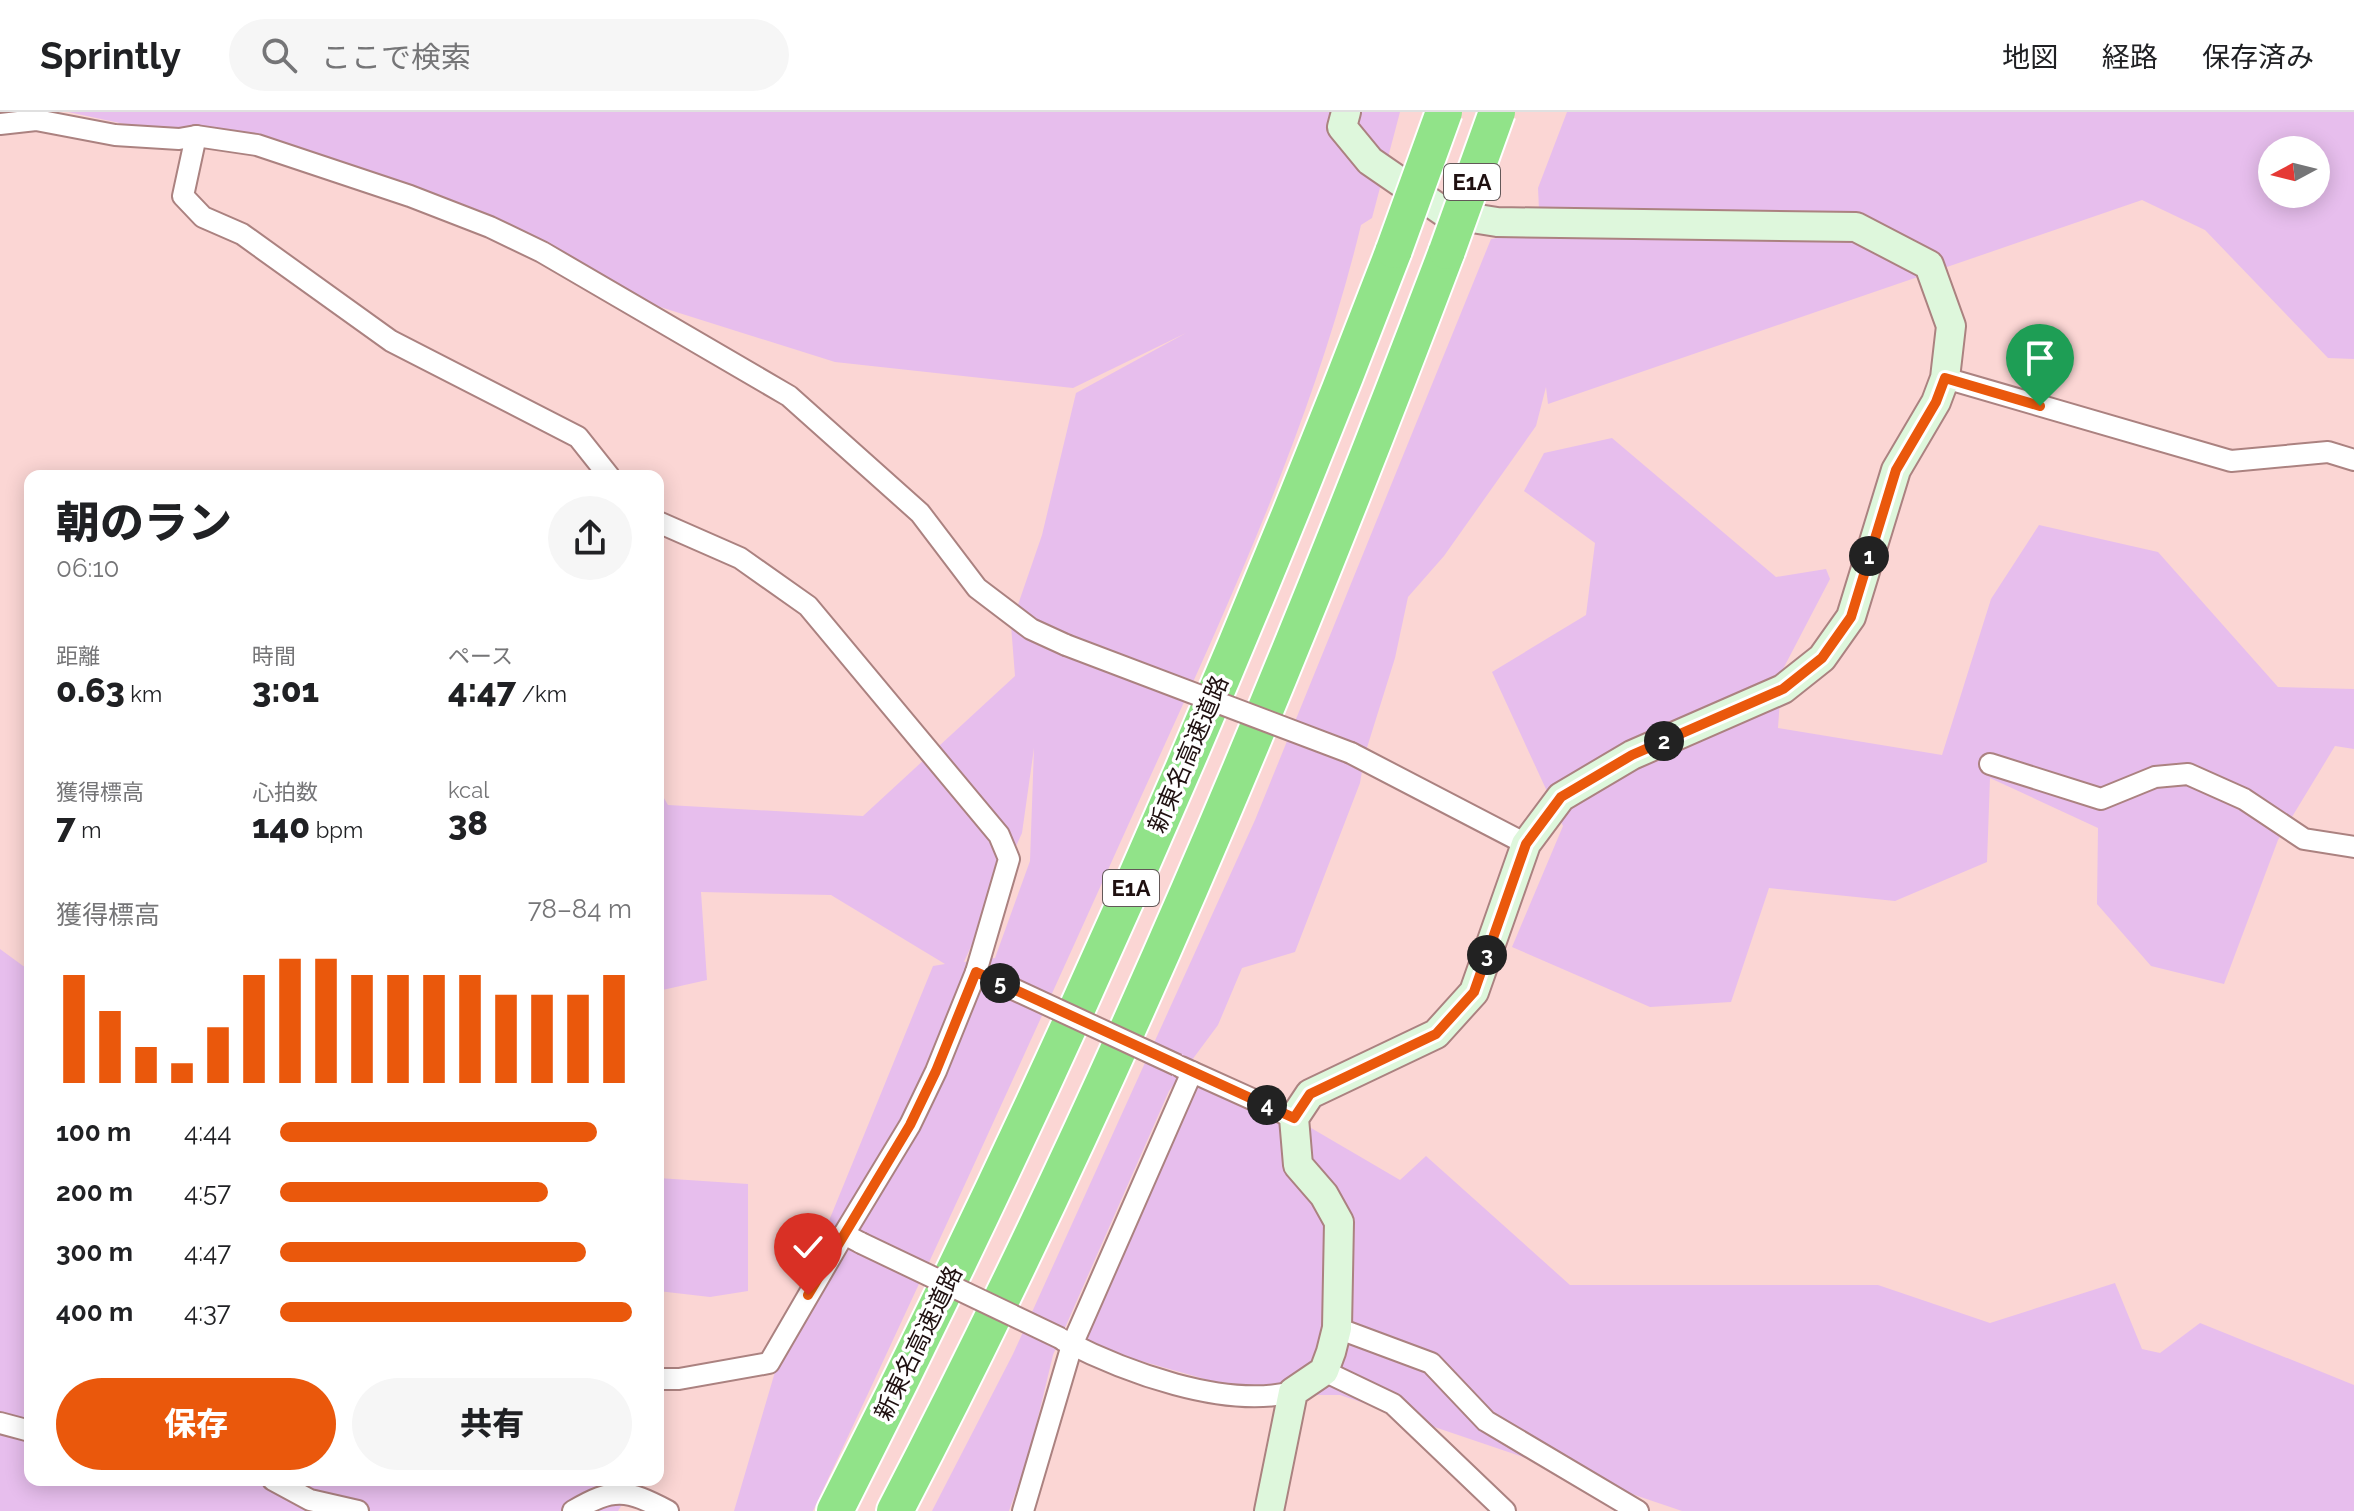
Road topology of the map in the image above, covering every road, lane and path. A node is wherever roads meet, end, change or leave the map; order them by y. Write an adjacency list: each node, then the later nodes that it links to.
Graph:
1 (1346, 112): 6 (street)
2 (1444, 112): 28 (highway, 新東名高速道路 / E1A, bridge)
3 (1497, 112): 29 (highway, E1A, bridge)
4 (0, 124): 5 (street)
5 (196, 136): 8 (street); 11 (street, bridge)
6 (1945, 378): 7 (street); 11 (street)
7 (2354, 460)
8 (604, 470)
9 (664, 525): 13 (street)
10 (1990, 764): 12 (street)
11 (1526, 844): 15 (street)
12 (2354, 847)
13 (985, 976): 14 (street, bridge); 16 (street)
14 (1185, 1068): 15 (street); 18 (street)
15 (1294, 1118): 17 (street)
16 (852, 1238): 18 (street, bridge); 20 (street)
17 (1337, 1328): 19 (street); 33 (street)
18 (1066, 1342): 21 (street); 30 (street)
19 (1324, 1371): 21 (street); 32 (street)
20 (664, 1379)
21 (1293, 1392): 31 (street)
22 (0, 1423): 23 (street)
23 (24, 1429)
24 (284, 1486): 26 (street)
25 (659, 1507): 27 (street)
26 (358, 1511)
27 (573, 1511)
28 (835, 1511)
29 (895, 1511)
30 (1023, 1511)
31 (1269, 1511)
32 (1505, 1511)
33 (1638, 1511)

